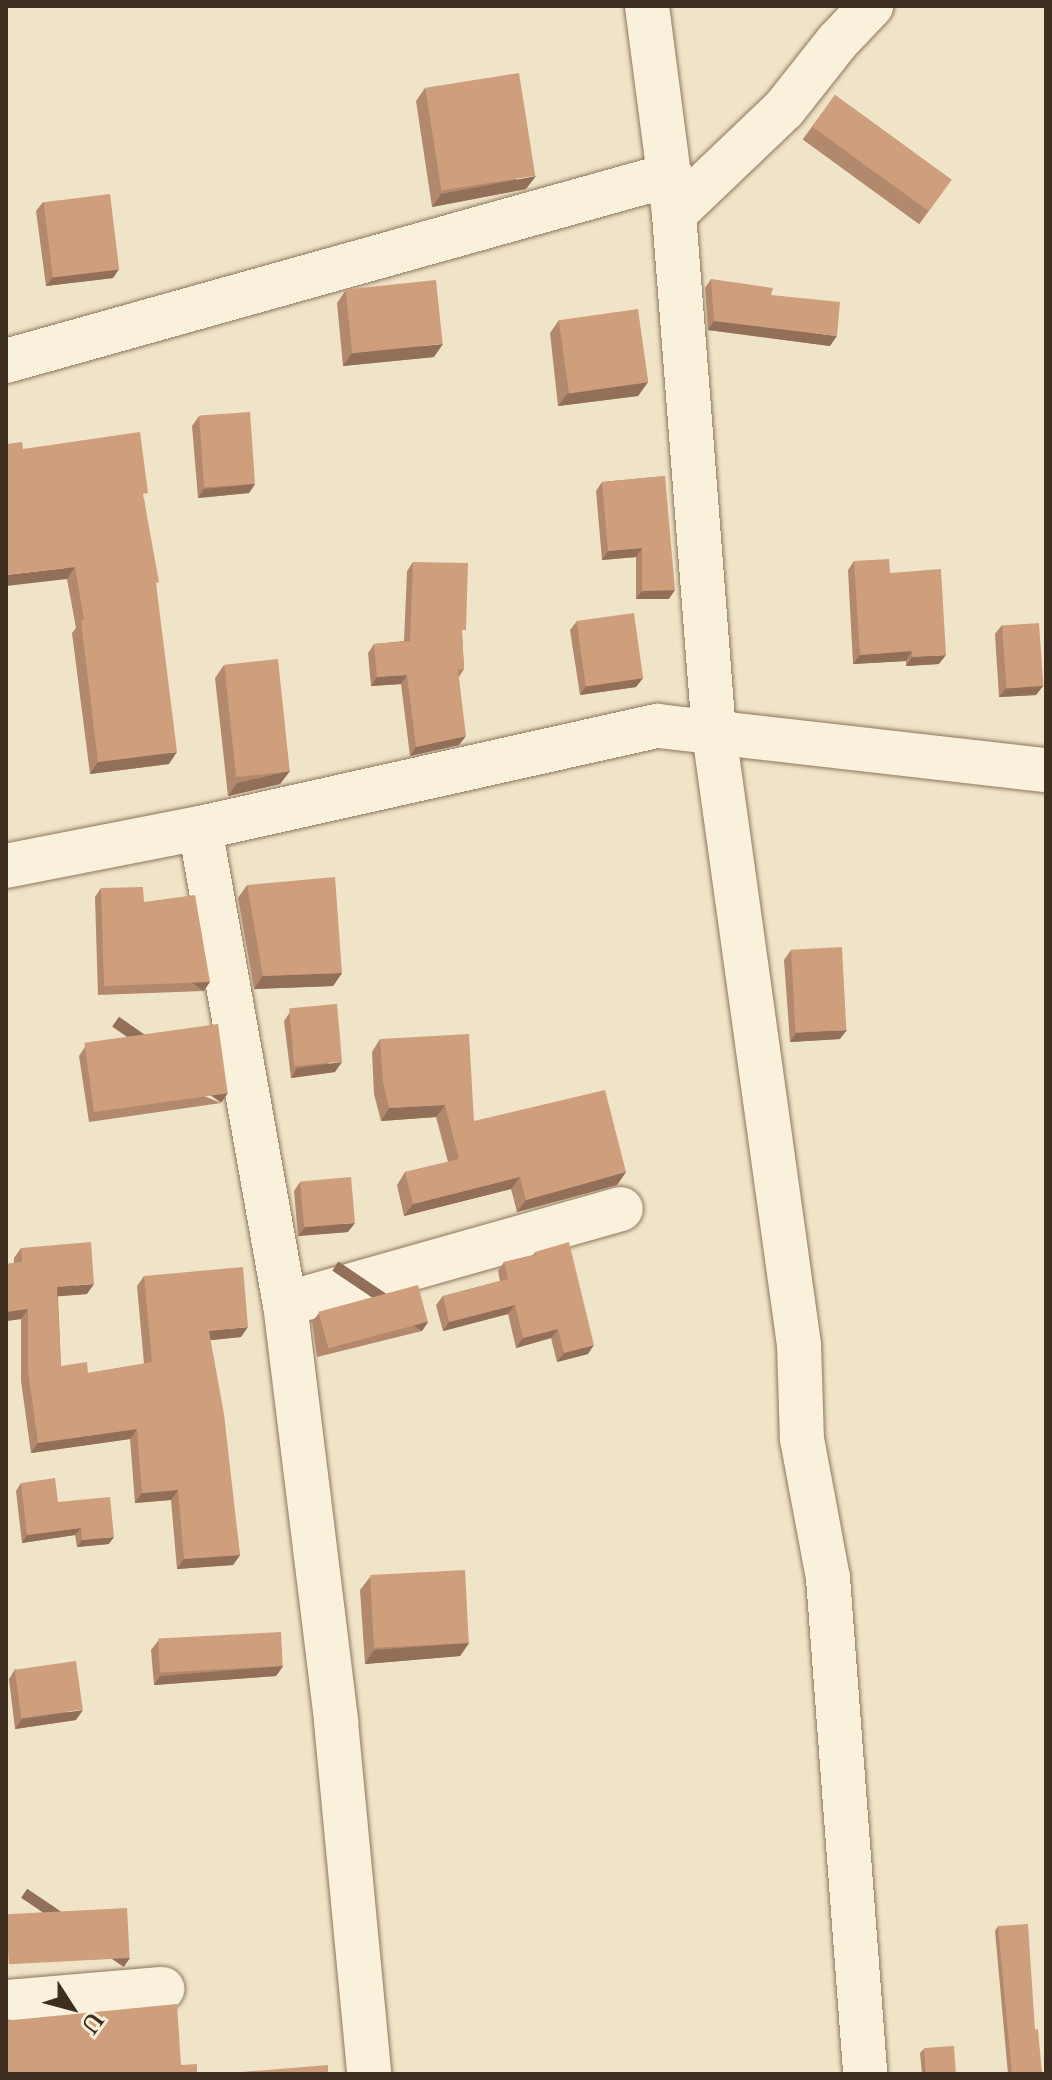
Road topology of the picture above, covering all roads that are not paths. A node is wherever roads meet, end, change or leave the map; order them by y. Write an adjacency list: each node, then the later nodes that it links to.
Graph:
1 (647, 6): 3 (street)
2 (871, 6): 3 (street)
3 (672, 194): 4 (street); 5 (street)
4 (6, 361)
5 (714, 733): 6 (street); 7 (street); 14 (street)
6 (1046, 770)
7 (200, 828): 8 (street); 10 (street)
8 (6, 866)
9 (621, 1209): 10 (street)
10 (285, 1304): 13 (street)
11 (162, 1989): 12 (street)
12 (6, 2002)
13 (369, 2074)
14 (865, 2074)

